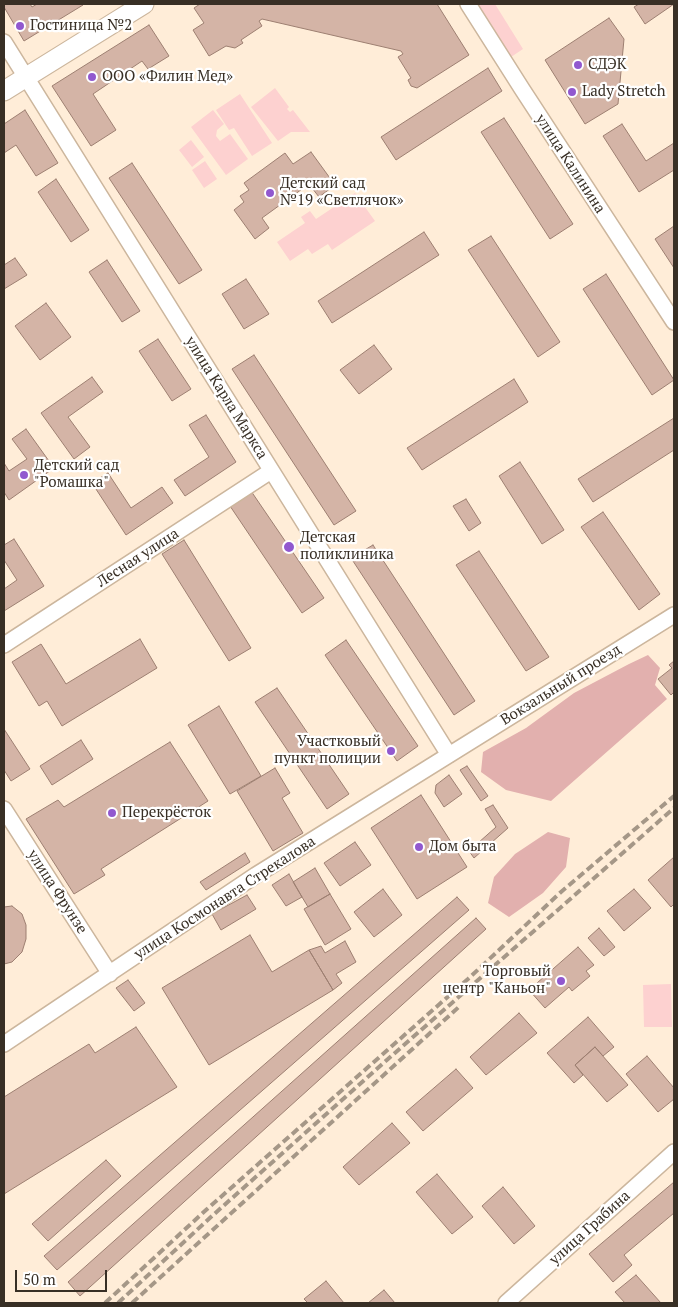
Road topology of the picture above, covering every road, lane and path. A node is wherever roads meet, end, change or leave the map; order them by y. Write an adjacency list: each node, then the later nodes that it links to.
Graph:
1 (144, 4): 4 (main road)
2 (468, 4): 6 (street, улица Калинина)
3 (4, 42): 4 (street, улица Карла Маркса)
4 (26, 77): 5 (main road); 7 (street, улица Карла Маркса)
5 (4, 91)
6 (674, 322)
7 (271, 470): 9 (street, Лесная улица); 10 (street, улица Карла Маркса)
8 (674, 615): 10 (street, Вокзальный проезд)
9 (4, 645)
10 (449, 755): 12 (street, улица Космонавта Стрекалова)
11 (4, 809): 12 (street, улица Фрунзе)
12 (110, 974): 13 (street, улица Космонавта Стрекалова)
13 (4, 1044)
14 (674, 1152): 15 (street, улица Грабина)
15 (506, 1303)

